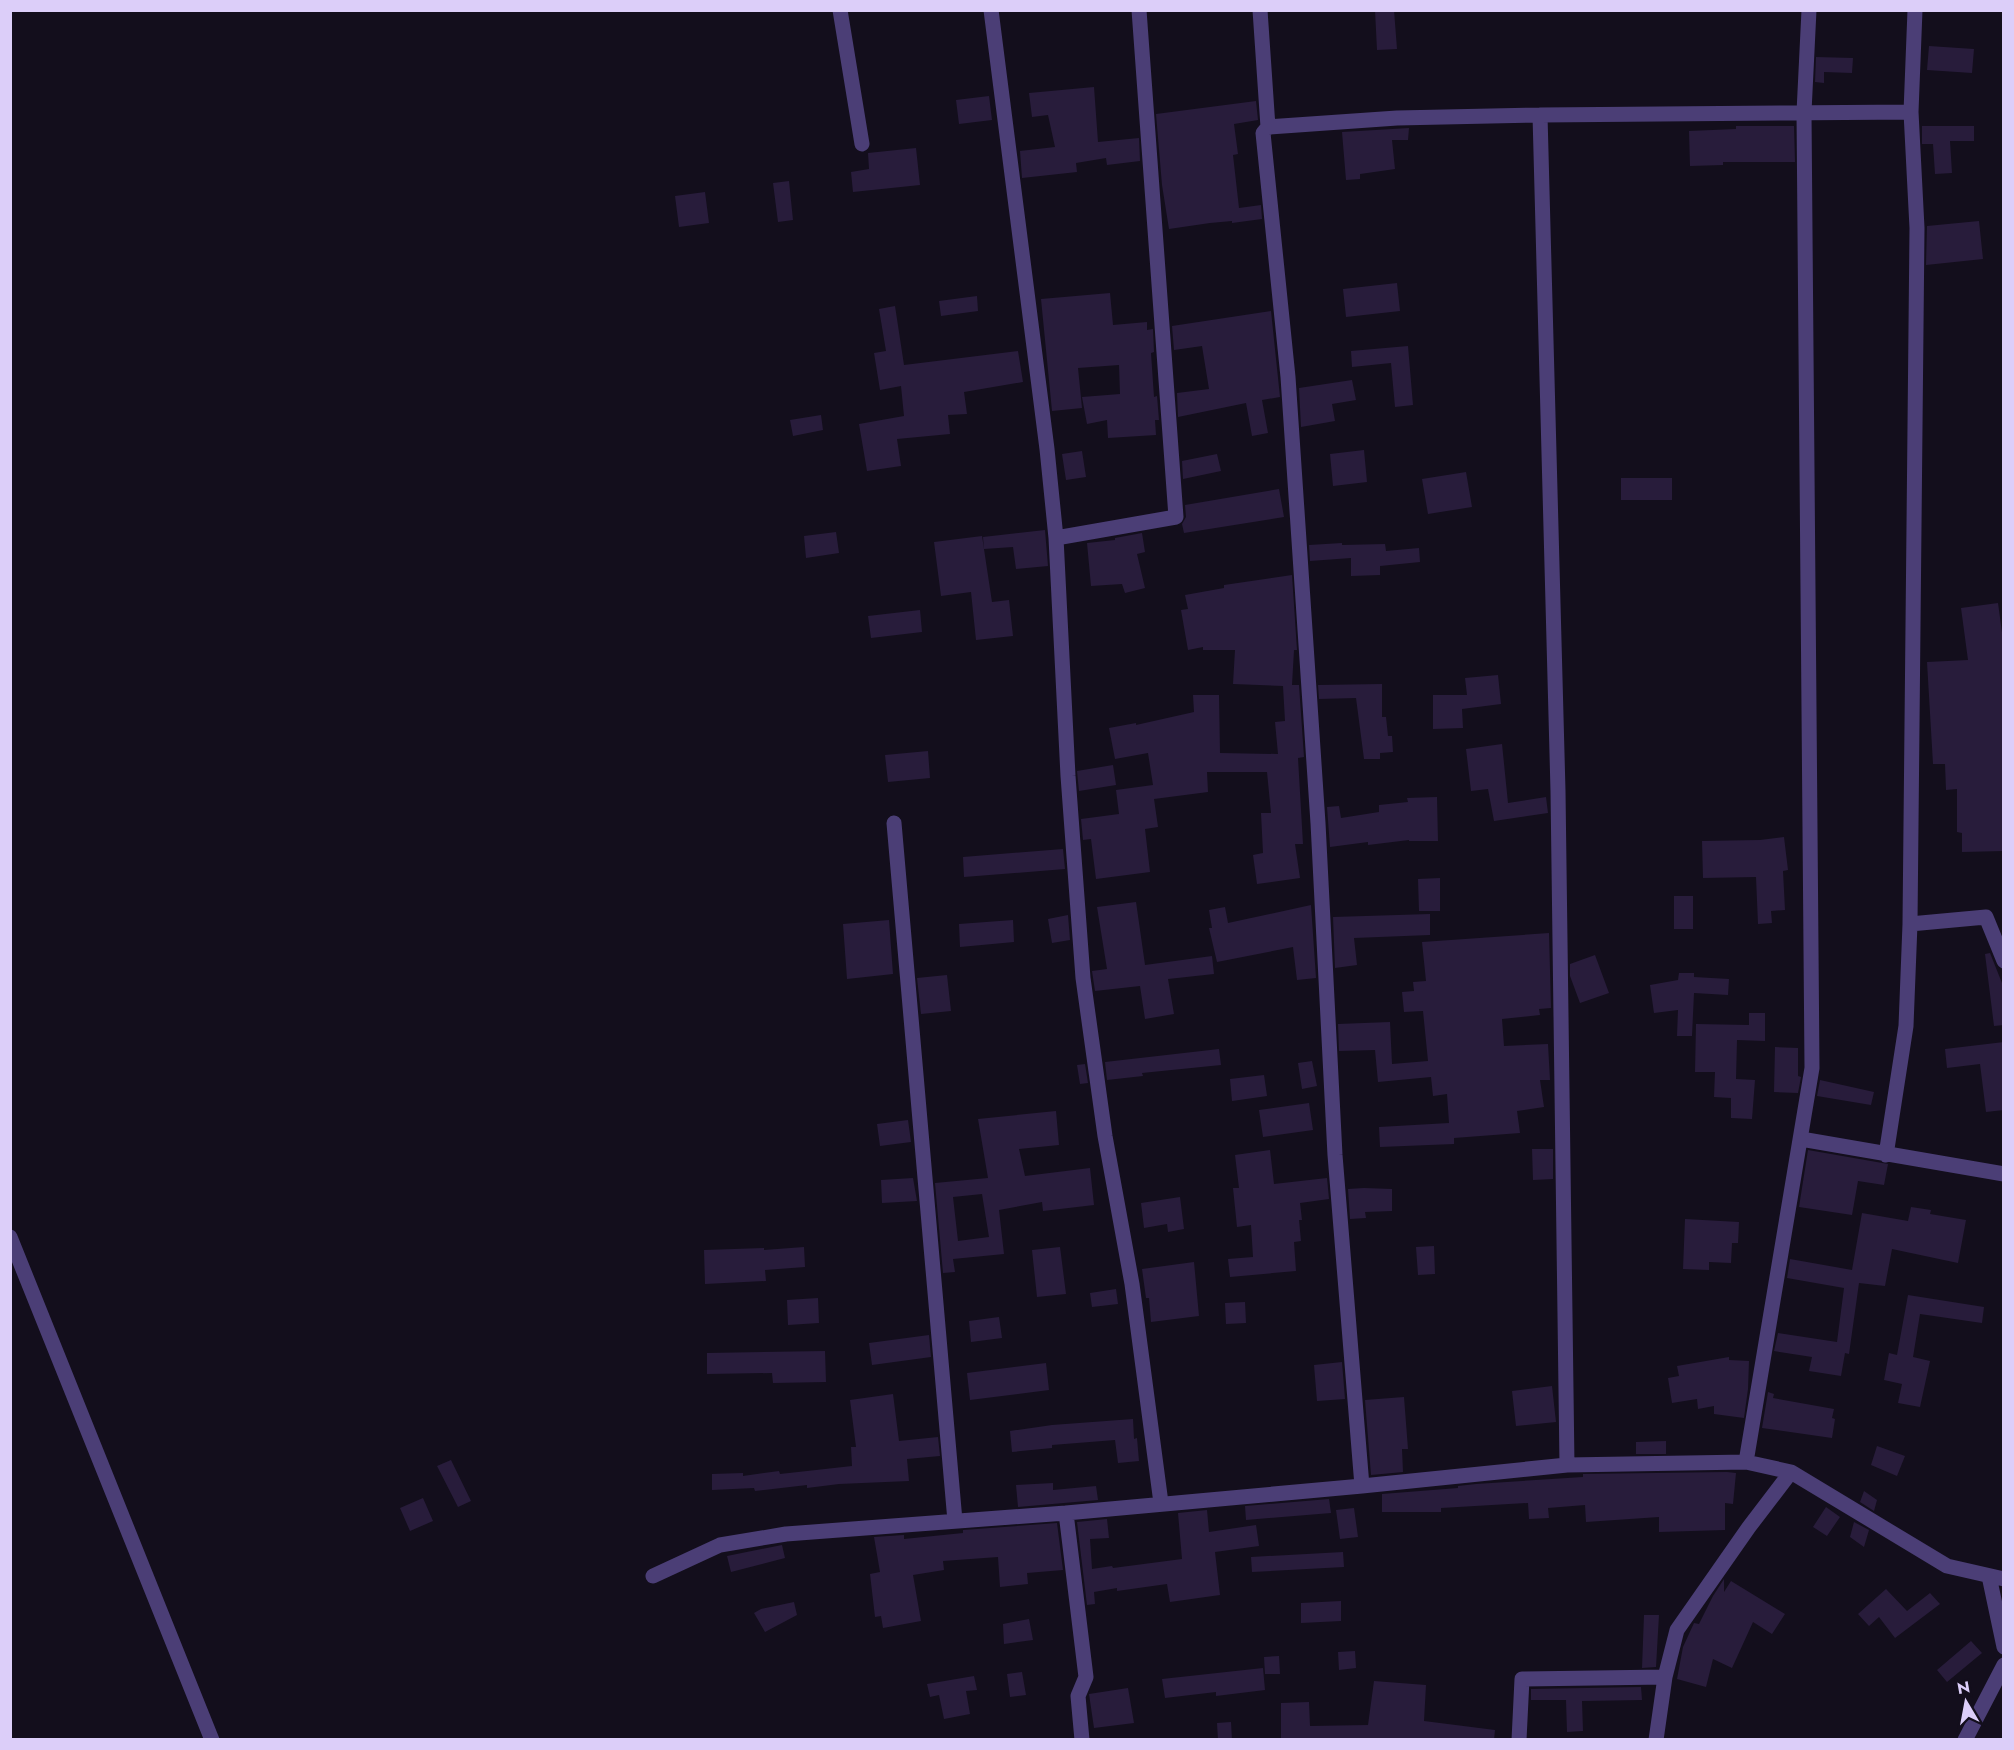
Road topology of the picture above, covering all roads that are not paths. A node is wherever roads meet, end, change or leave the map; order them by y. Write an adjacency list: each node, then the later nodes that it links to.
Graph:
1 (840, 10): 11 (street)
2 (991, 10): 12 (street)
3 (1139, 10): 12 (street)
4 (1260, 10): 10 (street)
5 (1809, 10): 7 (street)
6 (1914, 10): 8 (street)
7 (1804, 112): 8 (street); 9 (street); 16 (street)
8 (1911, 112): 14 (street)
9 (1540, 115): 10 (street); 21 (street)
10 (1268, 127): 23 (street)
11 (862, 144)
12 (1056, 538): 24 (street)
13 (894, 823): 26 (street)
14 (1910, 924): 15 (street); 17 (street)
15 (2004, 960)
16 (1800, 1139): 17 (street); 20 (street)
17 (1886, 1155): 18 (street)
18 (2004, 1174)
19 (10, 1237): 32 (street)
20 (1746, 1462): 21 (street); 22 (street)
21 (1567, 1465): 23 (street)
22 (1791, 1472): 28 (street); 31 (street)
23 (1362, 1486): 24 (street)
24 (1161, 1503): 25 (street)
25 (1066, 1513): 26 (street); 33 (street)
26 (955, 1521): 27 (street)
27 (653, 1576)
28 (1996, 1577): 29 (street)
29 (2004, 1647)
30 (2004, 1665): 36 (street)
31 (1665, 1677): 34 (street); 35 (street)
32 (212, 1740)
33 (1082, 1740)
34 (1519, 1740)
35 (1656, 1740)
36 (1965, 1740)

